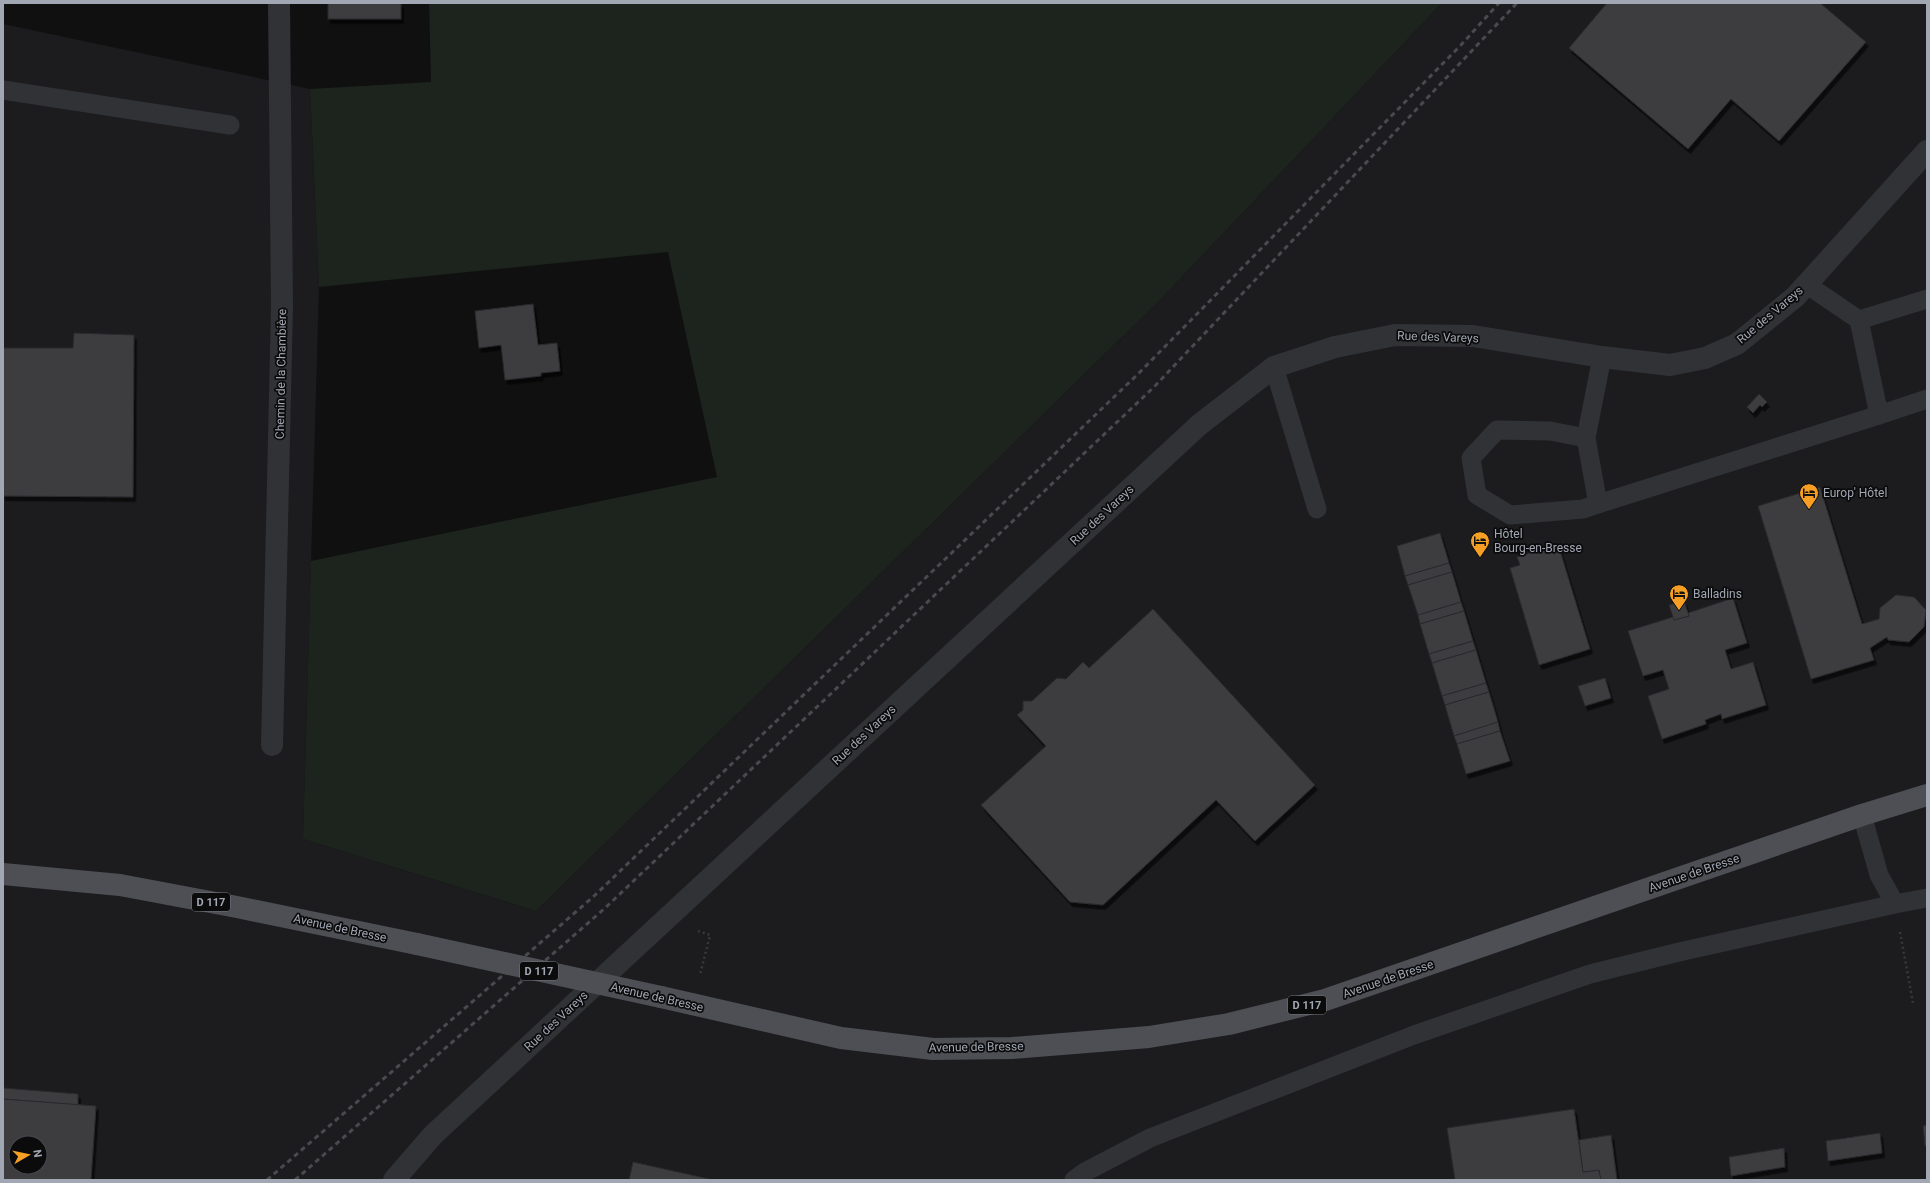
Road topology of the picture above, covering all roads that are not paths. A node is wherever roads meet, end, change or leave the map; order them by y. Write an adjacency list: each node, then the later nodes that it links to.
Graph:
1 (279, 3): 15 (street, Chemin de la Chambière)
2 (3, 90): 3 (lane)
3 (230, 125)
4 (1927, 151): 5 (street, Rue des Vareys)
5 (1806, 284): 7 (lane); 8 (street, Rue des Vareys)
6 (1927, 299): 7 (lane)
7 (1859, 320): 11 (lane)
8 (1602, 357): 9 (street, Rue des Vareys); 12 (lane)
9 (1274, 367): 14 (lane); 21 (street, Rue des Vareys)
10 (1927, 399): 11 (lane)
11 (1879, 415): 13 (lane)
12 (1586, 438): 13 (lane); 13 (lane)
13 (1598, 504)
14 (1317, 509)
15 (272, 745)
16 (1927, 795): 17 (main road, Avenue de Bresse / D 117)
17 (1862, 815): 18 (main road, Avenue de Bresse / D 117, bridge); 20 (lane)
18 (3, 874)
19 (1927, 898): 20 (lane)
20 (1895, 904): 22 (lane)
21 (394, 1180)
22 (1074, 1180)

